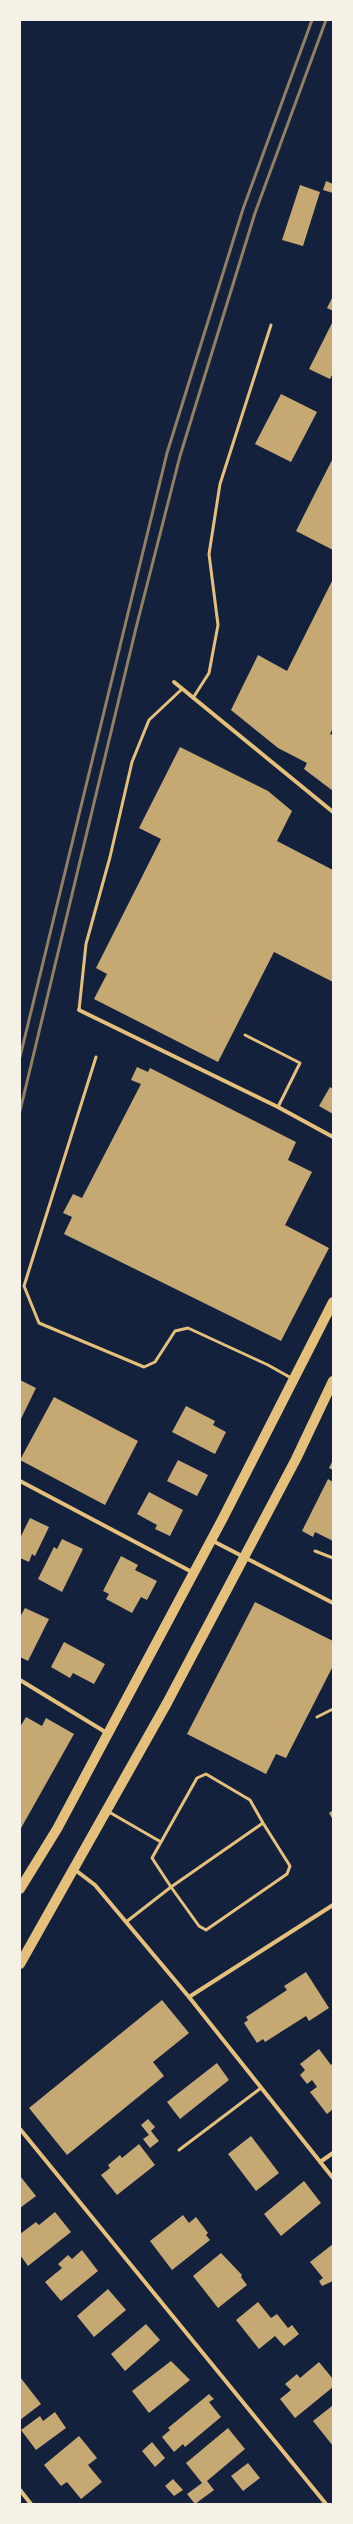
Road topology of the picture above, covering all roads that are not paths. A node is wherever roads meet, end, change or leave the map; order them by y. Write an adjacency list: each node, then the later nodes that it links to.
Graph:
1 (271, 326): 4 (lane)
2 (174, 682): 3 (street)
3 (182, 689): 4 (street); 6 (lane)
4 (193, 698): 5 (street)
5 (333, 812)
6 (79, 1010): 9 (street)
7 (245, 1035): 9 (lane)
8 (96, 1057): 12 (lane)
9 (278, 1107): 10 (street)
10 (333, 1137)
11 (333, 1302): 12 (main road)
12 (293, 1379): 15 (main road)
13 (333, 1381): 17 (main road)
14 (20, 1481): 19 (street)
15 (211, 1539): 17 (street); 19 (main road)
16 (315, 1551): 18 (lane)
17 (243, 1558): 20 (street); 25 (main road)
18 (333, 1558)
19 (192, 1572): 24 (main road)
20 (332, 1601)
21 (20, 1680): 24 (street)
22 (333, 1709): 23 (lane)
23 (317, 1717)
24 (107, 1733): 30 (main road)
25 (106, 1811): 27 (lane); 28 (main road)
26 (263, 1823): 27 (lane); 29 (lane); 29 (lane)
27 (161, 1842): 29 (lane)
28 (74, 1869): 32 (street); 33 (main road)
29 (171, 1887): 32 (lane)
30 (20, 1889)
31 (333, 1905): 34 (street)
32 (126, 1922): 34 (street)
33 (20, 1964)
34 (189, 1997): 35 (street)
35 (261, 2088): 37 (lane); 39 (street)
36 (20, 2129): 43 (street)
37 (179, 2150)
38 (333, 2153): 39 (street)
39 (320, 2162): 40 (street)
40 (333, 2178)
41 (20, 2490): 42 (street)
42 (31, 2504)
43 (326, 2504)

